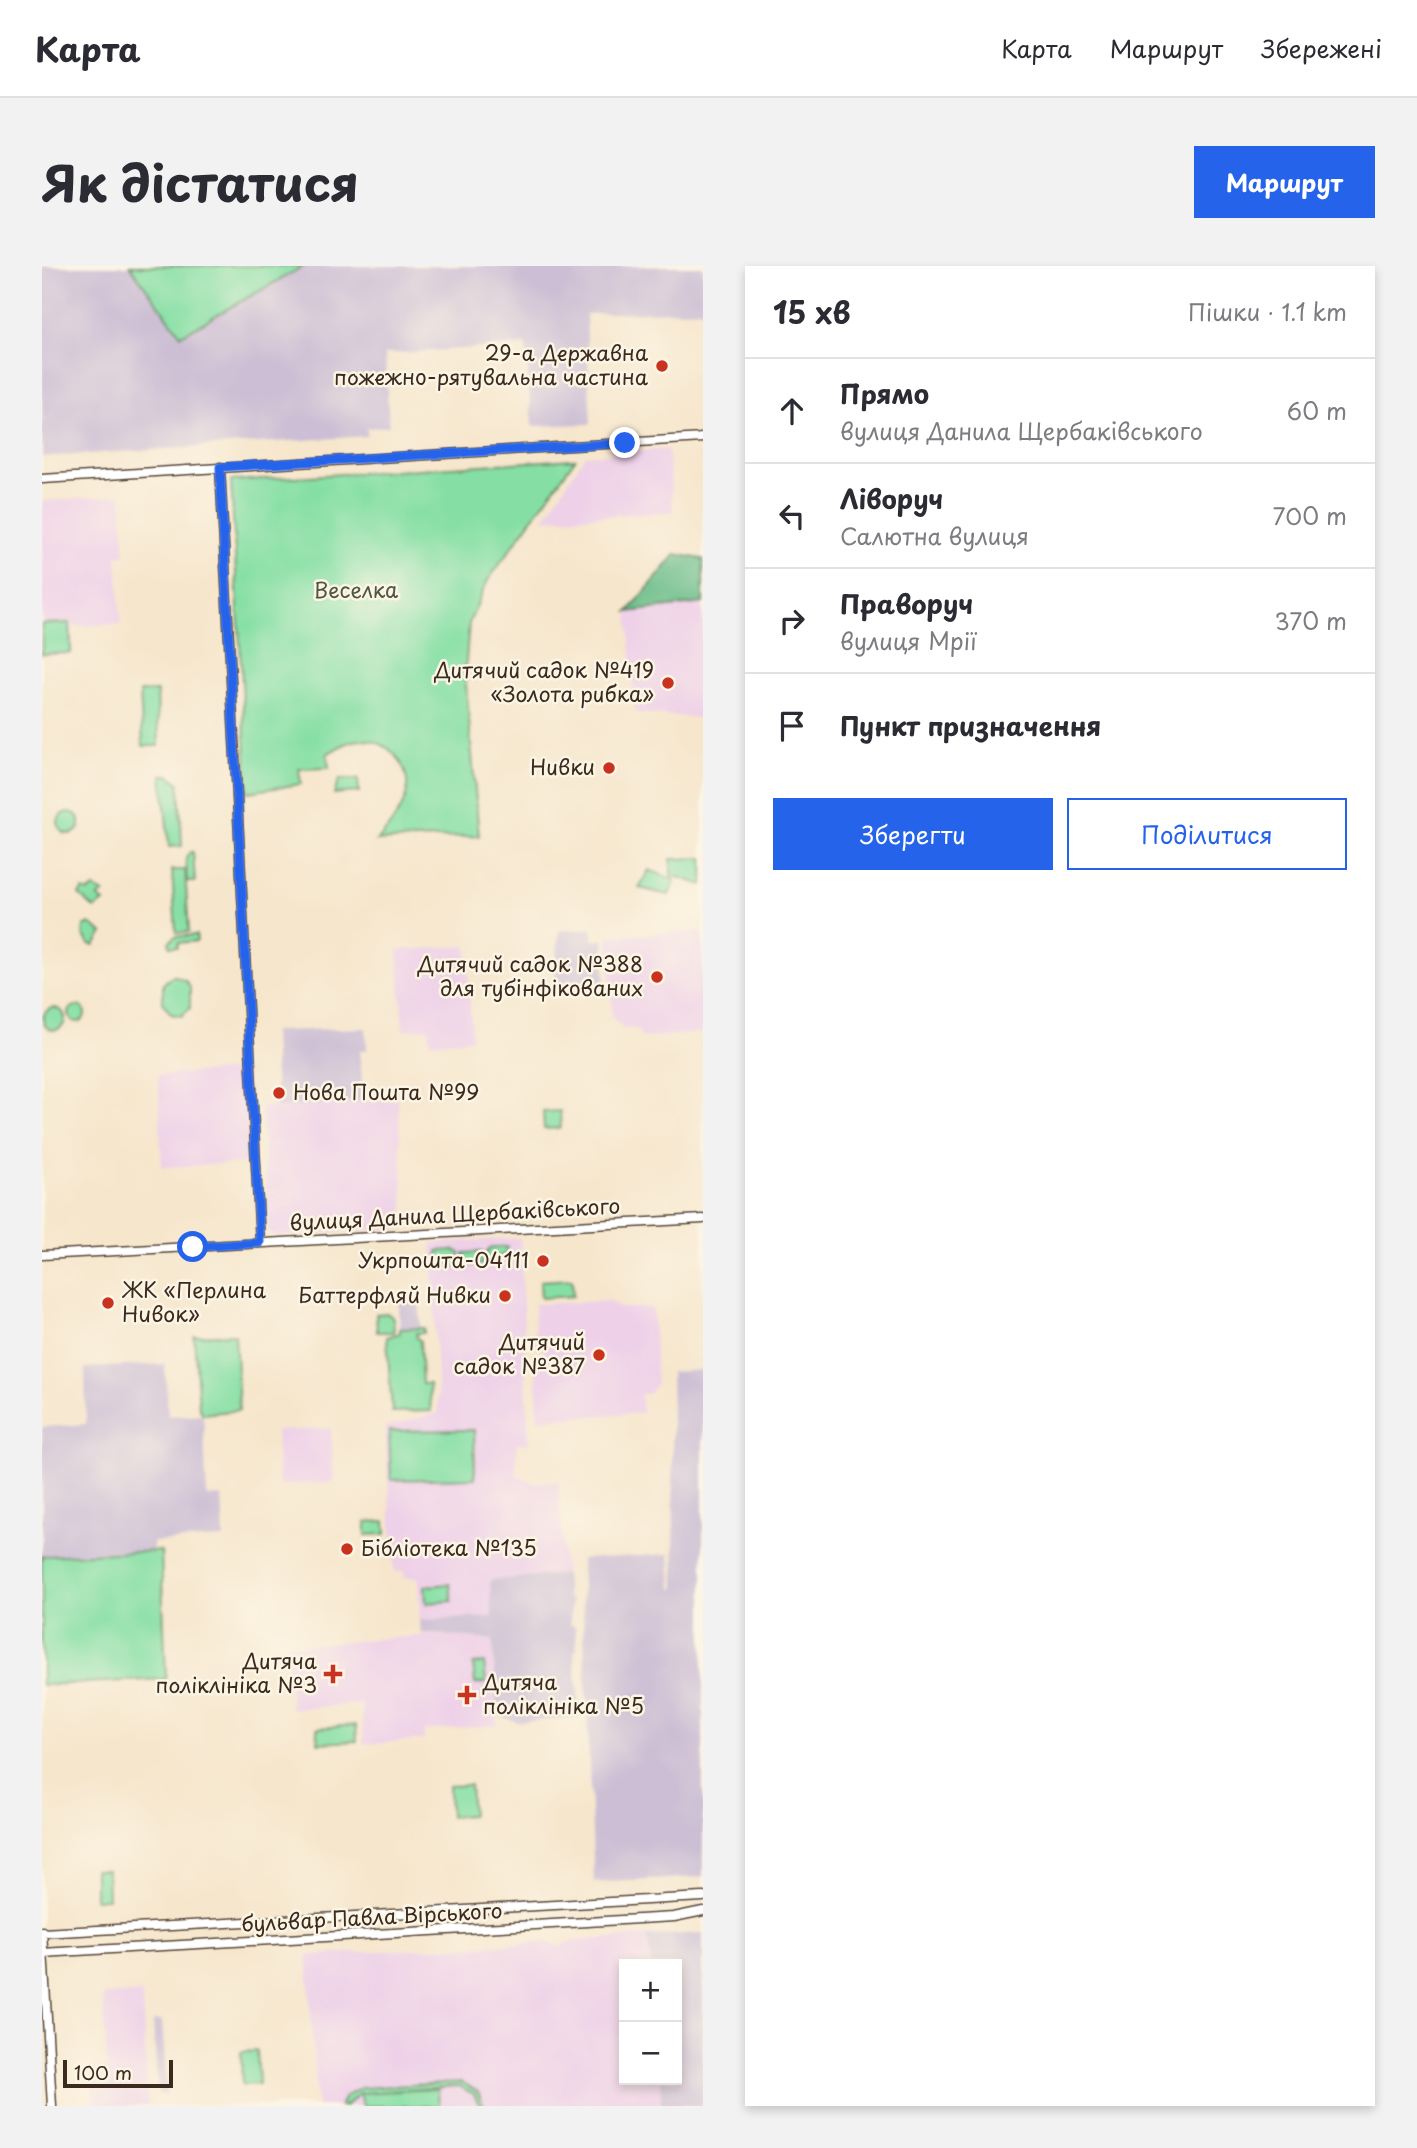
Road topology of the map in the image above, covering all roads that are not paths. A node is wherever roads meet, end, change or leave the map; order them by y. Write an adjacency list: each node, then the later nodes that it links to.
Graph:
1 (703, 438): 2 (street)
2 (220, 467): 3 (street); 5 (street)
3 (42, 478)
4 (703, 1219): 5 (street, вулиця Данила Щербаківського)
5 (260, 1243): 6 (street, вулиця Данила Щербаківського)
6 (42, 1255)
7 (703, 1897): 9 (street, бульвар Павла Вірського)
8 (703, 1911): 10 (street, бульвар Павла Вірського)
9 (42, 1932): 10 (street)
10 (43, 1953): 11 (street)
11 (52, 2106)

